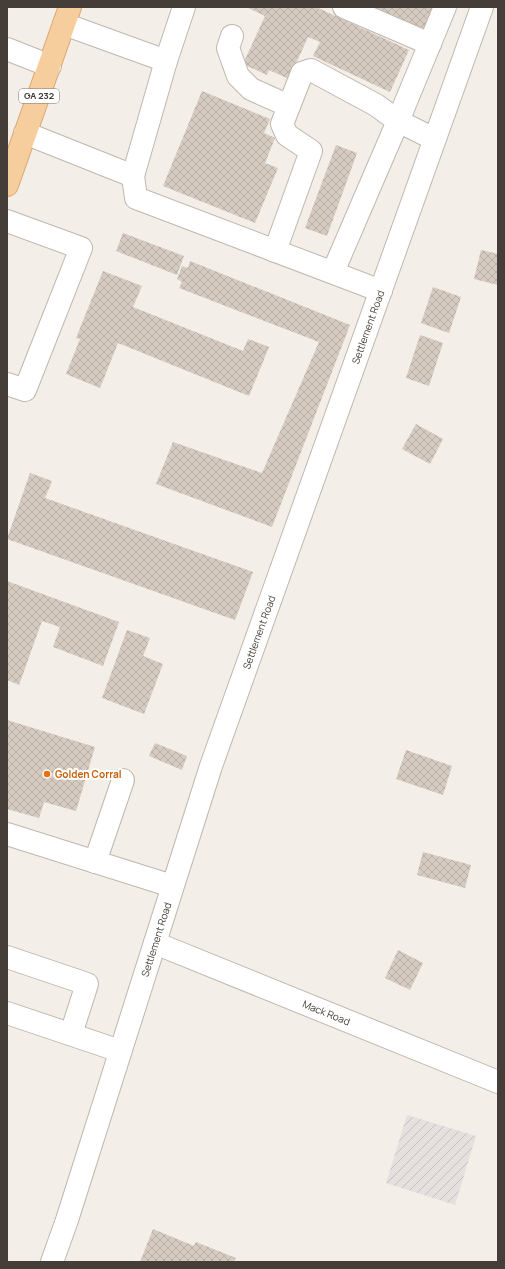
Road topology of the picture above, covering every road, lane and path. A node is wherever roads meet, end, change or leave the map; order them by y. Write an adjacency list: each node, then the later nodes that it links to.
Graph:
1 (184, 7): 9 (street)
2 (344, 7): 7 (street)
3 (445, 7): 7 (street)
4 (482, 7): 14 (street, Settlement Road)
5 (67, 16): 9 (street); 10 (main road, GA 232)
6 (232, 36): 11 (street)
7 (430, 44): 12 (street)
8 (7, 49): 10 (street)
9 (166, 61): 15 (street)
10 (50, 66): 13 (main road, GA 232)
11 (289, 106): 12 (street); 18 (street)
12 (398, 121): 14 (street); 19 (street)
13 (25, 133): 15 (street); 16 (main road, GA 232)
14 (434, 139): 20 (street, Settlement Road)
15 (133, 176): 18 (street)
16 (7, 185)
17 (7, 221): 21 (street)
18 (275, 251): 19 (street)
19 (333, 272): 20 (street)
20 (381, 291): 25 (street, Settlement Road)
21 (7, 384)
22 (123, 780): 24 (street)
23 (7, 834): 24 (street)
24 (95, 862): 25 (street)
25 (172, 886): 26 (street, Settlement Road)
26 (155, 943): 30 (street, Settlement Road); 31 (street, Mack Road)
27 (7, 958): 29 (street)
28 (7, 1013): 29 (street)
29 (71, 1034): 30 (street)
30 (120, 1051): 32 (street, Settlement Road)
31 (498, 1082)
32 (52, 1262)

